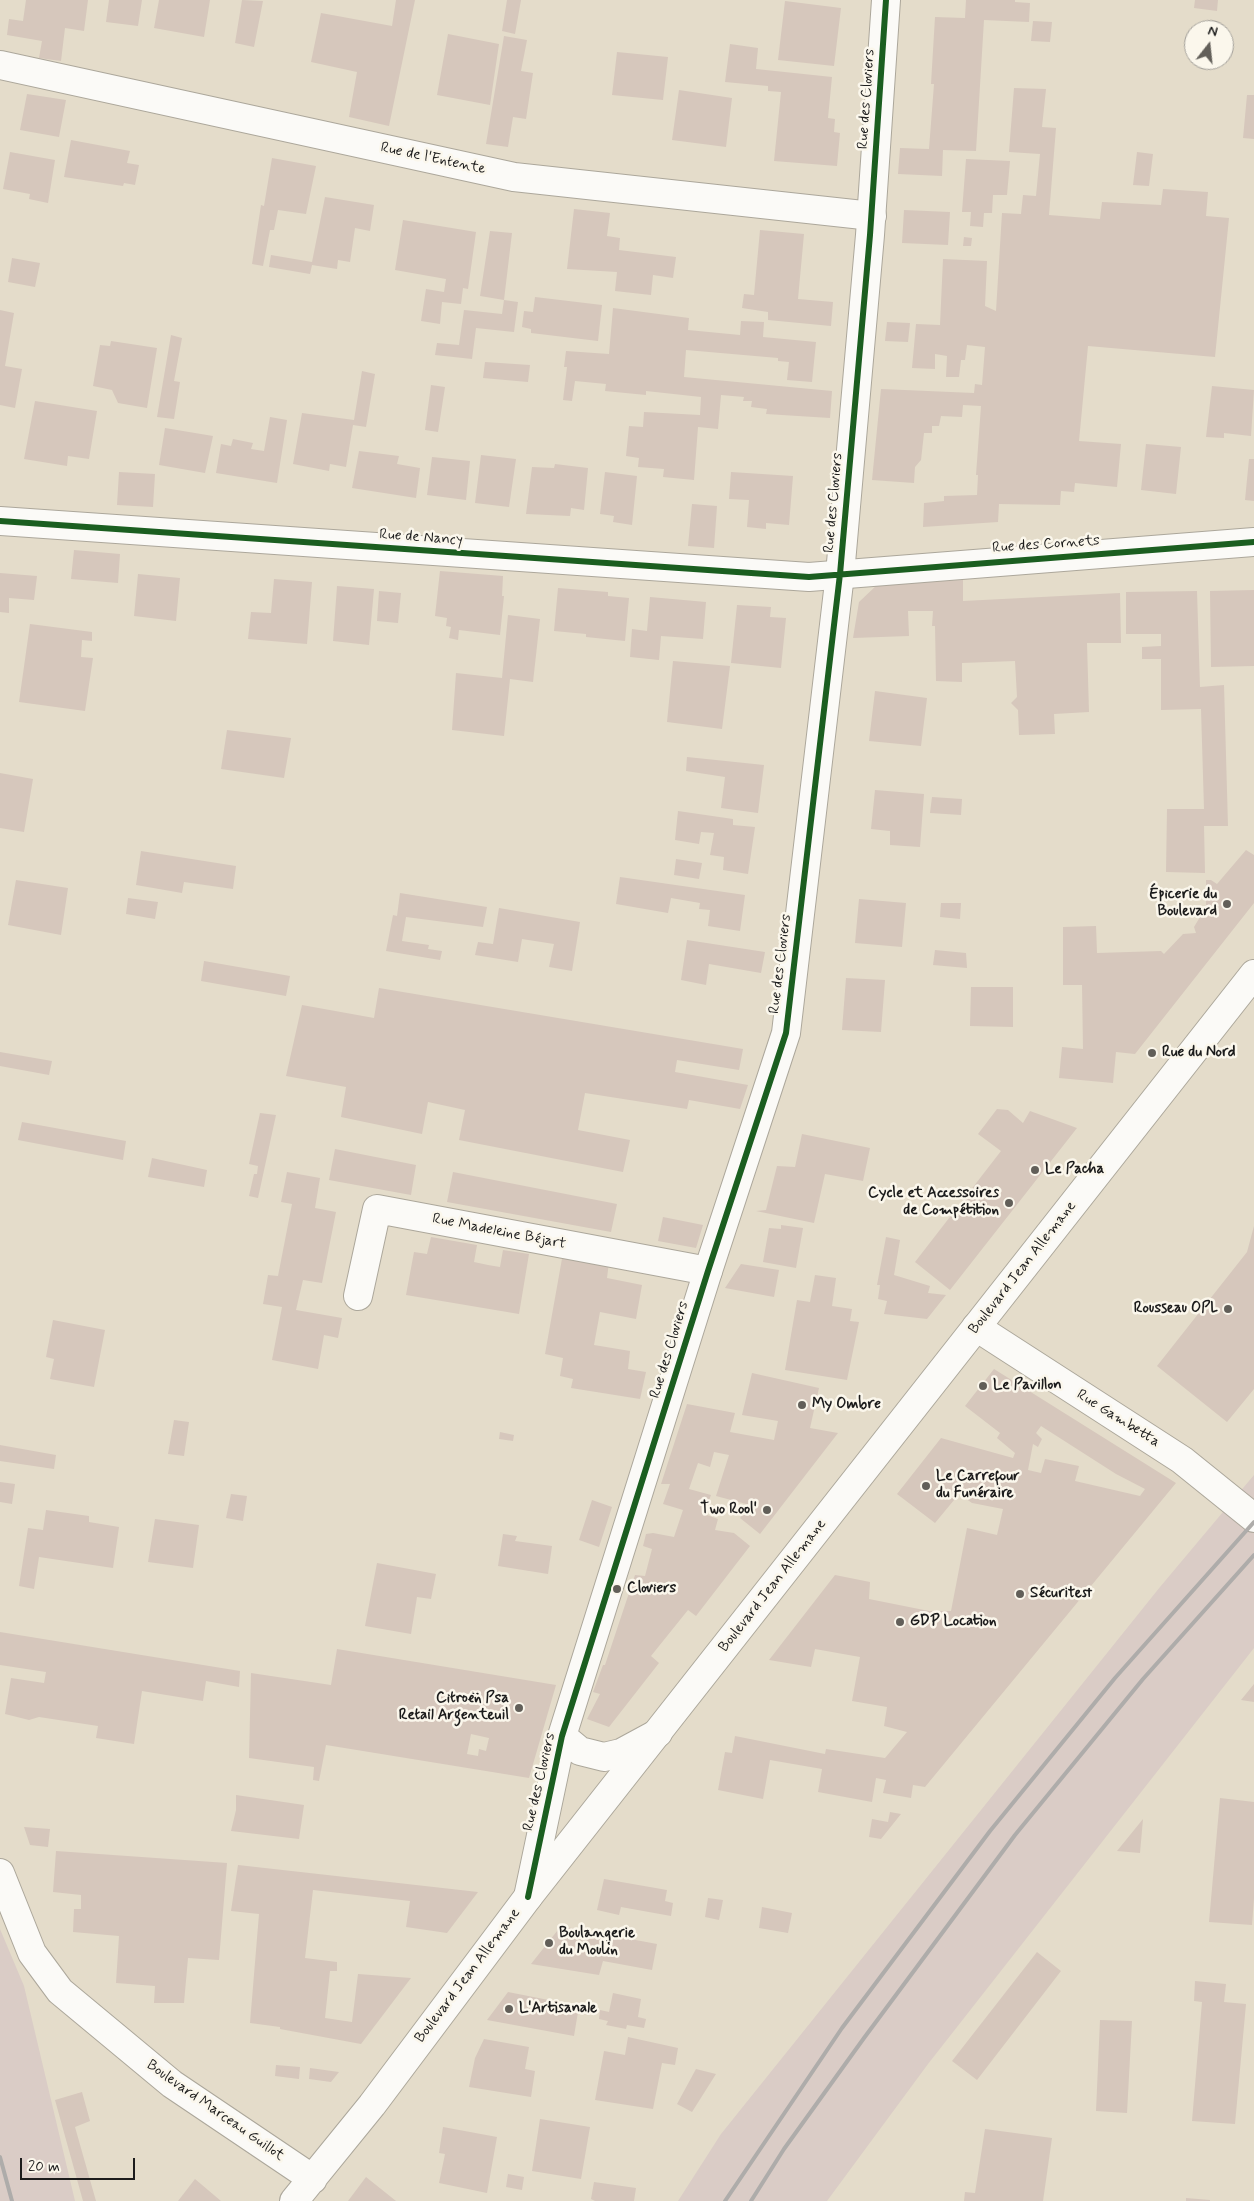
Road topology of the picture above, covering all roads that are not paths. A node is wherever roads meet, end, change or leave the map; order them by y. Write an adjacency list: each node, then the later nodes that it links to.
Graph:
1 (886, 0): 3 (street, Rue des Cloviers)
2 (0, 65): 3 (street, Rue de l'Entente)
3 (872, 216): 6 (street, Rue des Cloviers)
4 (0, 521): 6 (street, Rue de Nancy)
5 (1254, 542): 6 (street, Rue des Cornets)
6 (840, 574): 8 (street, Rue des Cloviers)
7 (1254, 974): 10 (street, Boulevard Jean Allemane)
8 (708, 1271): 9 (street, Rue Madeleine Béjart); 13 (street, Rue des Cloviers)
9 (358, 1296)
10 (976, 1327): 11 (street, Rue Gambetta); 12 (street, Boulevard Jean Allemane)
11 (1254, 1518)
12 (658, 1733): 13 (street, Rue des Cloviers); 15 (street, Boulevard Jean Allemane)
13 (562, 1736): 15 (street, Rue des Cloviers)
14 (0, 1872): 16 (street, Boulevard Marceau Guillot)
15 (528, 1897): 16 (street, Boulevard Jean Allemane)
16 (313, 2179): 17 (street, Boulevard Jean Allemane)
17 (294, 2201)

